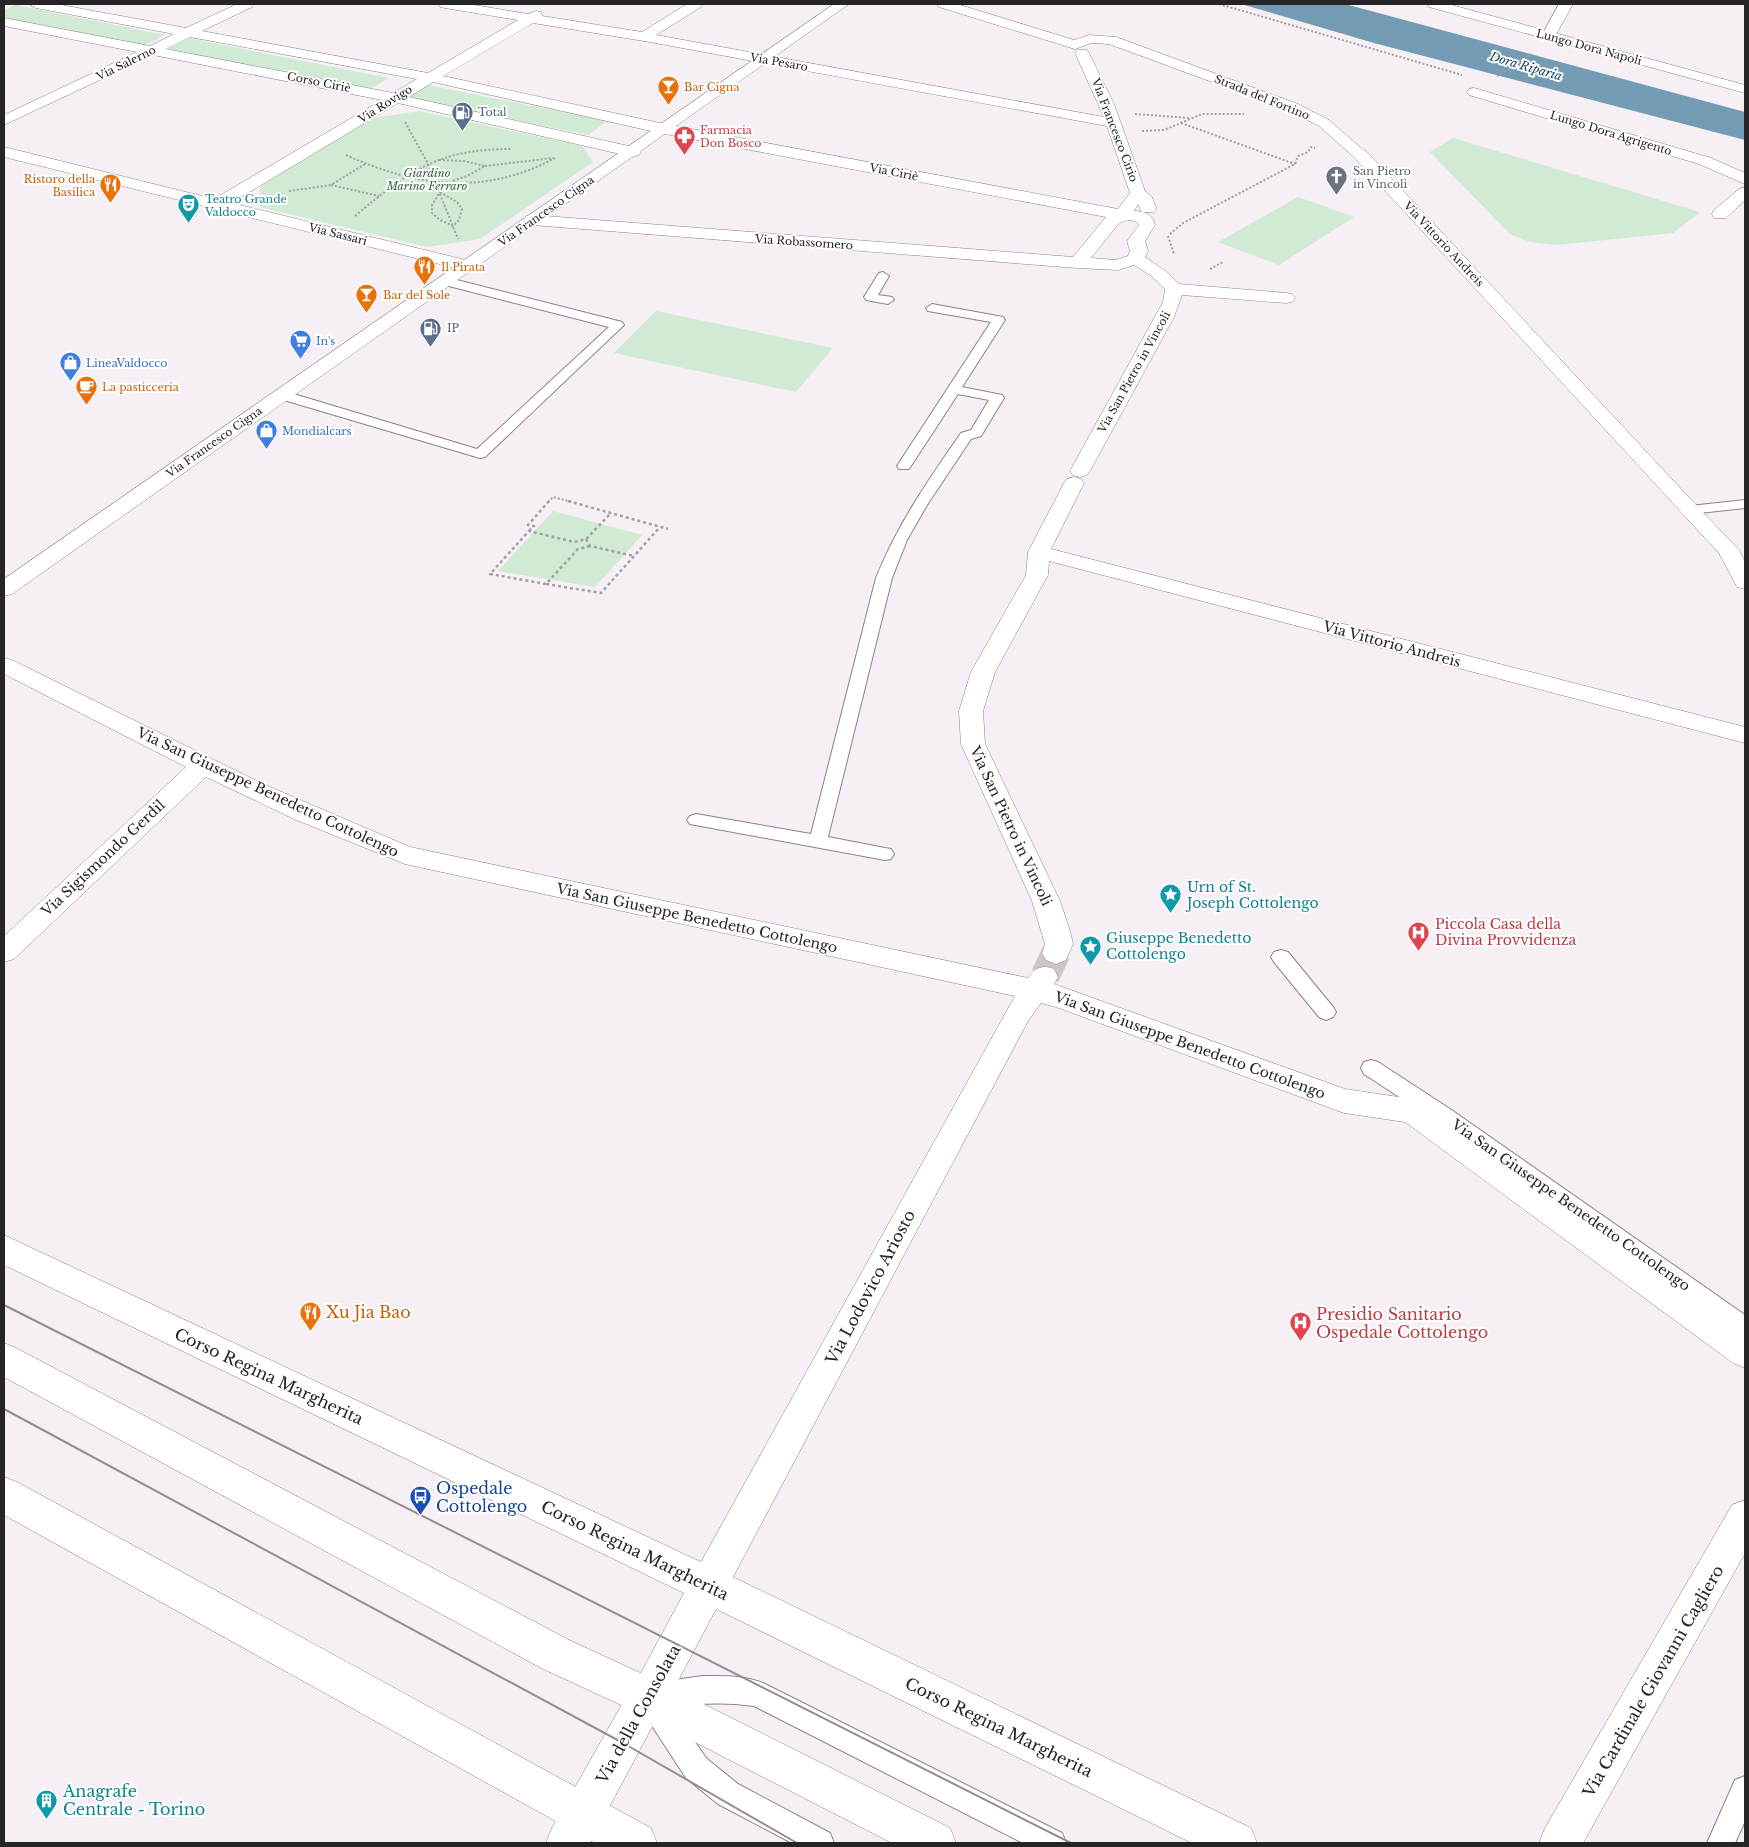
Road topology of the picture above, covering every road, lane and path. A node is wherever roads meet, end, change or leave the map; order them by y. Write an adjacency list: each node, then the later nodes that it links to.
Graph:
1 (36, 4): 13 (street, Corso Ciriè)
2 (247, 4): 13 (street, Via Salerno)
3 (445, 4): 11 (street, Via Pesaro)
4 (696, 4): 15 (street)
5 (842, 4): 20 (street, Via Francesco Cigna)
6 (944, 4): 19 (street, Strada del Fortino)
7 (981, 4): 16 (street)
8 (1434, 4): 14 (street, Lungo Dora Napoli)
9 (1566, 4): 14 (street)
10 (546, 9): 11 (street, Via Rovigo)
11 (529, 19): 15 (street, Via Pesaro); 21 (street, Via Rovigo)
12 (4, 22): 17 (street, Corso Ciriè)
13 (186, 33): 17 (street, Via Salerno); 21 (street, Corso Ciriè)
14 (1549, 35): 23 (street, Lungo Dora Napoli)
15 (644, 37): 20 (street, Via Pesaro)
16 (1089, 39): 19 (street); 19 (street)
17 (154, 49): 25 (street, Corso Ciriè); 30 (street, Via Salerno)
18 (1536, 52): 22 (path)
19 (1096, 54): 27 (street, Via Francesco Cirio); 40 (street, Strada del Fortino)
20 (764, 59): 27 (street, Via Pesaro); 32 (street, Via Francesco Cigna)
21 (428, 77): 25 (street, Via Rovigo); 32 (street, Corso Ciriè)
22 (1495, 77)
23 (1745, 89)
24 (1474, 92): 48 (street, Lungo Dora Agrigento)
25 (395, 98): 38 (street, Corso Ciriè); 55 (street, Via Rovigo)
26 (1249, 114): 29 (path)
27 (1110, 117): 29 (path); 53 (street, Via Francesco Cirio)
28 (410, 118): 43 (path)
29 (1190, 118): 31 (path)
30 (4, 121)
31 (1180, 123): 33 (path); 45 (path)
32 (665, 128): 38 (street, Via Francesco Cigna); 57 (street, Via Ciriè)
33 (1141, 131)
34 (1319, 148): 45 (path)
35 (513, 149): 42 (path)
36 (340, 151): 44 (path)
37 (4, 152): 55 (street, Via Sassari)
38 (633, 152): 59 (street, Via Francesco Cigna)
39 (546, 154): 41 (path)
40 (1360, 154): 80 (street, Via Vittorio Andreis)
41 (556, 158): 46 (path); 50 (path)
42 (433, 160): 43 (path); 46 (path)
43 (427, 162): 47 (path); 49 (path)
44 (366, 164): 47 (path); 54 (path)
45 (1294, 164): 65 (path)
46 (485, 166): 50 (path)
47 (406, 176): 49 (path); 54 (path)
48 (1745, 179)
49 (435, 181): 50 (path); 51 (path)
50 (446, 182)
51 (440, 192): 61 (path); 61 (path); 61 (path)
52 (1745, 192): 56 (street)
53 (1138, 193): 57 (street, Via Francesco Cirio); 60 (street, Via Francesco Cirio)
54 (379, 196): 58 (path)
55 (217, 204): 69 (street, Via Sassari)
56 (1720, 214)
57 (1122, 215): 60 (street, Via Ciriè); 68 (street, Via Francesco Cirio)
58 (364, 218)
59 (532, 220): 68 (street, Via Robassomero); 69 (street, Via Francesco Cigna)
60 (1146, 221): 67 (street)
61 (453, 226): 63 (path)
62 (463, 233): 63 (path)
63 (456, 234): 64 (path); 66 (path)
64 (449, 235)
65 (1168, 236)
66 (460, 244)
67 (1135, 259): 68 (street, Via Robassomero); 72 (street)
68 (1076, 263)
69 (468, 266): 71 (street, Via Francesco Cigna)
70 (883, 276): 74 (lane)
71 (445, 281): 77 (street, Via Francesco Cigna); 77 (lane)
72 (1174, 289): 73 (street); 89 (street, Via San Pietro in Vincoli)
73 (1286, 298)
74 (888, 300)
75 (932, 308): 76 (lane)
76 (954, 389): 78 (lane); 98 (lane)
77 (282, 395): 93 (street, Via Francesco Cigna)
78 (904, 466)
79 (1745, 504): 80 (lane)
80 (1690, 510): 91 (street, Via Vittorio Andreis)
81 (611, 513): 82 (path); 84 (path); 85 (path)
82 (660, 527): 83 (path); 90 (path)
83 (668, 529)
84 (529, 531): 86 (path); 92 (path)
85 (586, 539): 86 (path); 87 (path)
86 (574, 542): 88 (path)
87 (590, 546): 88 (path); 90 (path)
88 (578, 549): 92 (path)
89 (1039, 552): 95 (street, Via Vittorio Andreis); 102 (street, Via San Pietro in Vincoli)
90 (634, 556): 92 (path)
91 (1745, 582)
92 (546, 584)
93 (4, 589)
94 (4, 665): 96 (street, Via San Giuseppe Benedetto Cottolengo)
95 (1745, 735)
96 (203, 765): 100 (street, Via Sigismondo Gerdil); 102 (street, Via San Giuseppe Benedetto Cottolengo)
97 (696, 820): 98 (lane)
98 (818, 842): 99 (lane)
99 (885, 854)
100 (4, 952)
101 (1281, 957): 103 (lane)
102 (1045, 973): 104 (street, Via San Giuseppe Benedetto Cottolengo); 111 (street, Via Lodovico Ariosto)
103 (1326, 1012)
104 (1412, 1111): 106 (lane, Via San Giuseppe Benedetto Cottolengo); 107 (street, Via San Giuseppe Benedetto Cottolengo)
105 (4, 1249): 111 (street, Corso Regina Margherita)
106 (1745, 1328)
107 (1745, 1352)
108 (4, 1360): 112 (street)
109 (4, 1495): 114 (street)
110 (1745, 1518): 120 (street, Via Cardinale Giovanni Cagliero)
111 (708, 1585): 112 (street, Via della Consolata); 119 (street, Corso Regina Margherita)
112 (648, 1697): 114 (street, Via della Consolata); 116 (lane); 117 (street); 118 (lane)
113 (1745, 1790): 121 (lane)
114 (575, 1829): 115 (street)
115 (636, 1843)
116 (820, 1843)
117 (935, 1843)
118 (1052, 1843)
119 (1236, 1843)
120 (1560, 1843)
121 (1721, 1843)

